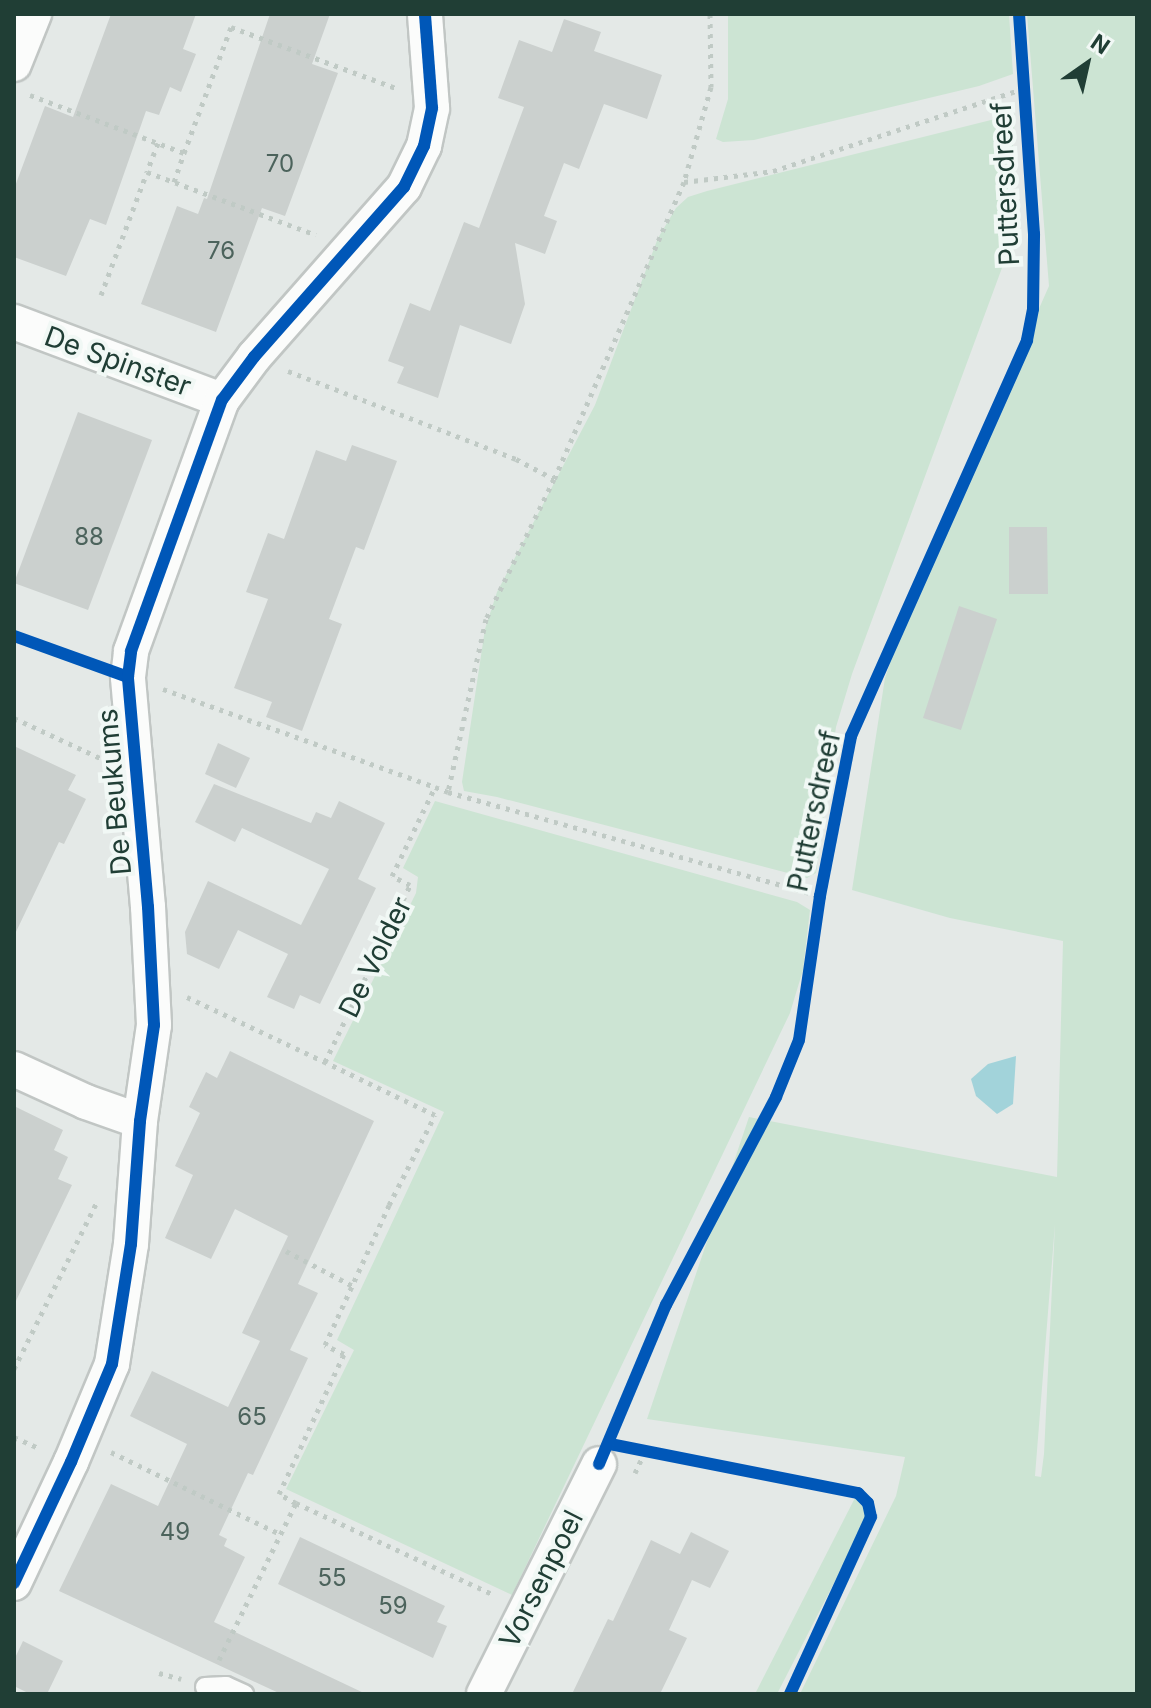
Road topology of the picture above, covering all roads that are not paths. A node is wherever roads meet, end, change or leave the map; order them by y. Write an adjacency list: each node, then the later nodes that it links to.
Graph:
1 (34, 14): 3 (street)
2 (425, 14): 5 (street, De Beukums)
3 (14, 64)
4 (14, 322): 5 (street, De Spinster)
5 (222, 400): 7 (street, De Beukums)
6 (14, 1069): 7 (street)
7 (140, 1121): 9 (street, De Beukums)
8 (605, 1454): 12 (street, Vorsenpoel)
9 (14, 1583)
10 (205, 1687): 11 (lane)
11 (244, 1694)
12 (484, 1694)

